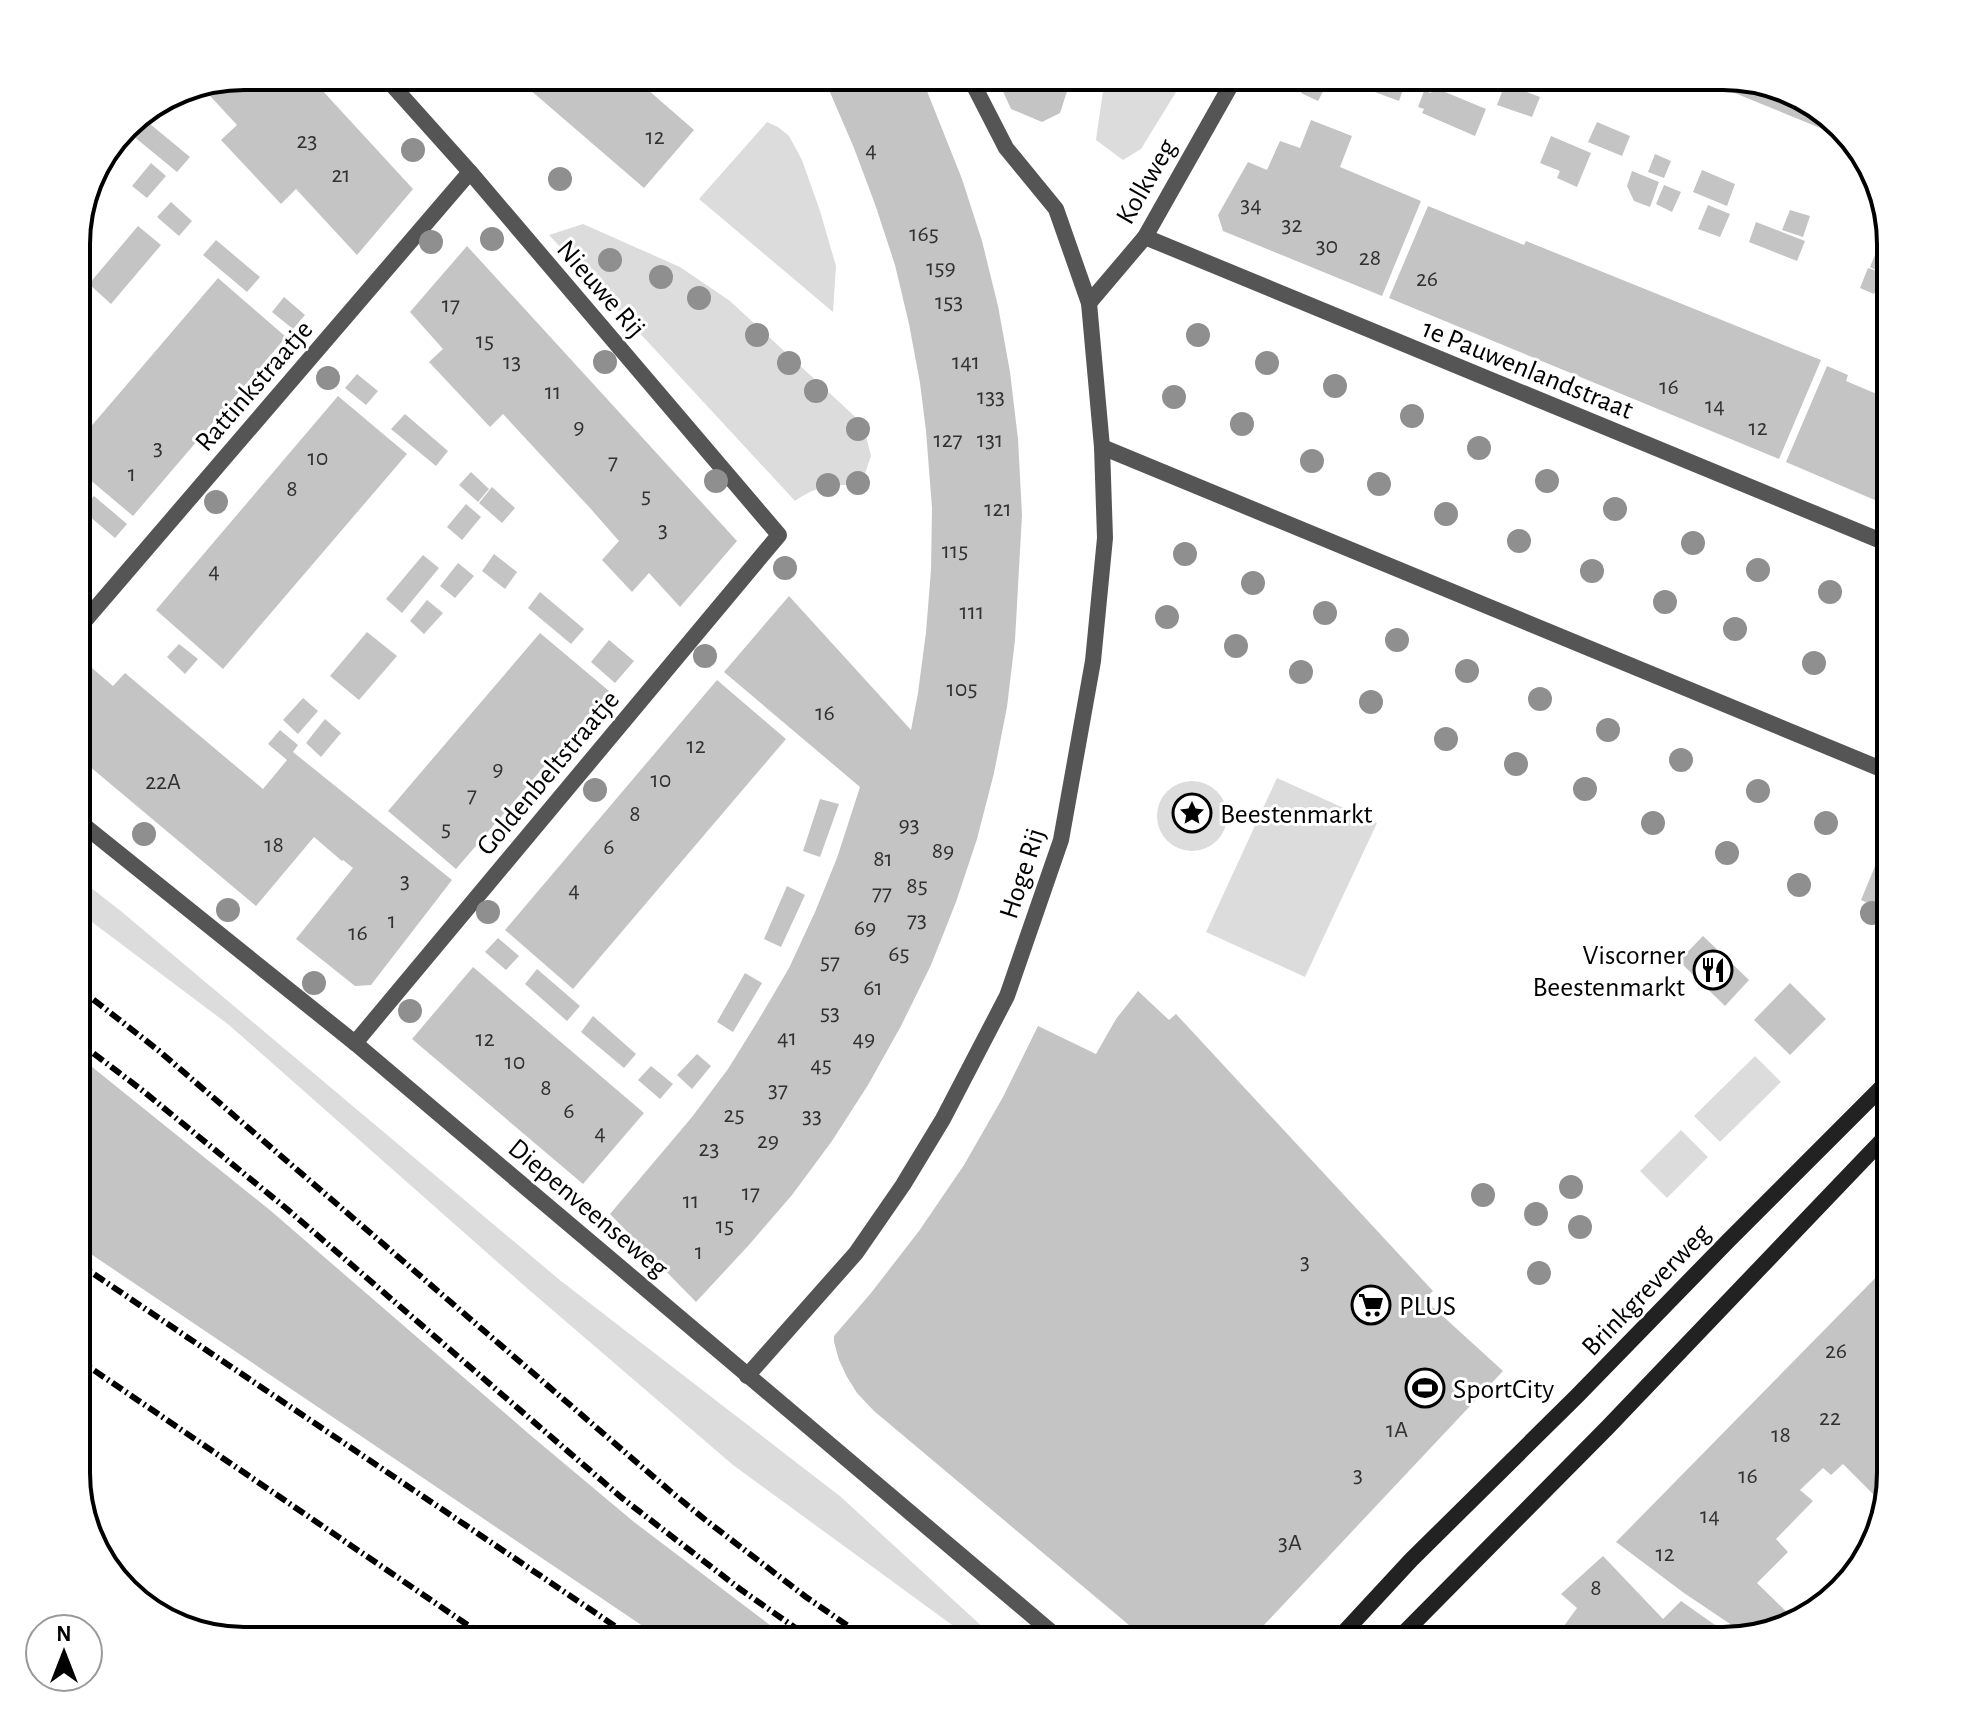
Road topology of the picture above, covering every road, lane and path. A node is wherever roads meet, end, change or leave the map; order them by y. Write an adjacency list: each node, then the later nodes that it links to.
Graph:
1 (397, 90): 4 (street, Nieuwe Rij)
2 (976, 90): 6 (street, Hoge Rij)
3 (1228, 90): 5 (street, Kolkweg)
4 (470, 172): 8 (street, Nieuwe Rij); 10 (street, Rattinkstraatje)
5 (1145, 237): 6 (street, Kolkweg); 9 (street, 1e Pauwenlandstraat)
6 (1089, 303): 7 (street, Hoge Rij)
7 (1102, 447): 11 (street); 16 (street, Hoge Rij)
8 (779, 535): 13 (street, Goldenbeltstraatje)
9 (1877, 539)
10 (90, 615)
11 (1877, 767)
12 (90, 830): 13 (street, Diepenveenseweg)
13 (355, 1043): 16 (street, Diepenveenseweg)
14 (1877, 1092): 18 (street, Brinkgreverweg)
15 (1877, 1146): 19 (street)
16 (747, 1376): 17 (street, Diepenveenseweg)
17 (1045, 1627)
18 (1349, 1627)
19 (1410, 1627)

